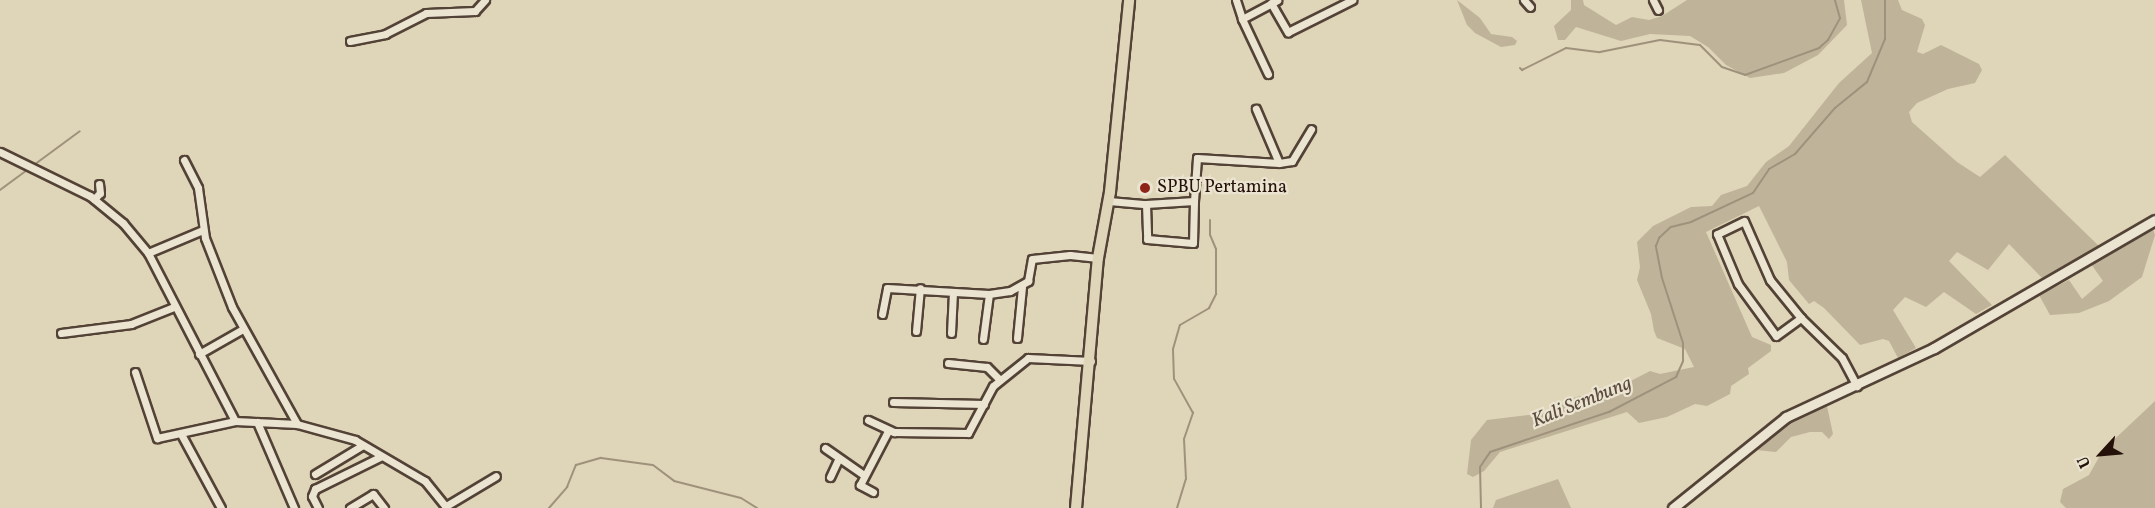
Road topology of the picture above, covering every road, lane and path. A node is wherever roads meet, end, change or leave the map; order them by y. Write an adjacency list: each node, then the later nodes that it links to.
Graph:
1 (485, 0): 11 (street)
2 (1129, 0): 20 (main road)
3 (1236, 0): 10 (street)
4 (1524, 0): 8 (street)
5 (1653, 0): 9 (street)
6 (1274, 1): 7 (street); 10 (street)
7 (1349, 1)
8 (1530, 7)
9 (1658, 10)
10 (1242, 19): 12 (street)
11 (350, 41)
12 (1268, 74)
13 (1256, 109): 17 (street)
14 (1311, 129): 17 (street)
15 (0, 152): 19 (street)
16 (184, 160): 24 (street)
17 (1279, 163): 21 (street)
18 (99, 184): 19 (street)
19 (94, 199): 25 (street)
20 (1109, 201): 22 (street); 26 (main road)
21 (1194, 201): 22 (street); 22 (street)
22 (1146, 204)
23 (2155, 220): 45 (main road)
24 (203, 230): 25 (street); 34 (street)
25 (148, 254): 31 (street)
26 (1098, 258): 27 (street); 41 (main road)
27 (1022, 287): 30 (street); 38 (street)
28 (920, 288): 29 (street); 32 (street); 35 (street)
29 (953, 292): 30 (street); 37 (street)
30 (989, 294): 39 (street)
31 (174, 307): 36 (street); 40 (street)
32 (882, 314)
33 (1801, 318): 33 (street); 45 (street)
34 (243, 329): 40 (street); 51 (street)
35 (916, 331)
36 (61, 333)
37 (951, 333)
38 (1017, 338)
39 (983, 339)
40 (199, 354): 49 (street)
41 (1091, 361): 44 (street); 69 (main road)
42 (948, 363): 44 (street)
43 (135, 372): 53 (street)
44 (999, 379): 47 (street)
45 (1857, 386): 70 (main road)
46 (893, 402): 47 (street)
47 (984, 404): 52 (street)
48 (868, 420): 52 (street)
49 (235, 421): 50 (street); 53 (street)
50 (257, 422): 51 (street); 65 (street)
51 (297, 424): 54 (street)
52 (888, 431): 59 (street)
53 (181, 434): 64 (street)
54 (363, 445): 56 (street); 58 (street)
55 (825, 448): 57 (street)
56 (380, 457): 63 (street); 66 (street)
57 (838, 460): 59 (street); 61 (street)
58 (315, 474)
59 (864, 475): 62 (street)
60 (496, 476): 63 (street)
61 (830, 477)
62 (873, 492)
63 (446, 507)
64 (221, 508)
65 (294, 508)
66 (318, 508)
67 (350, 508): 68 (street)
68 (384, 508)
69 (1076, 508)
70 (1673, 508)

